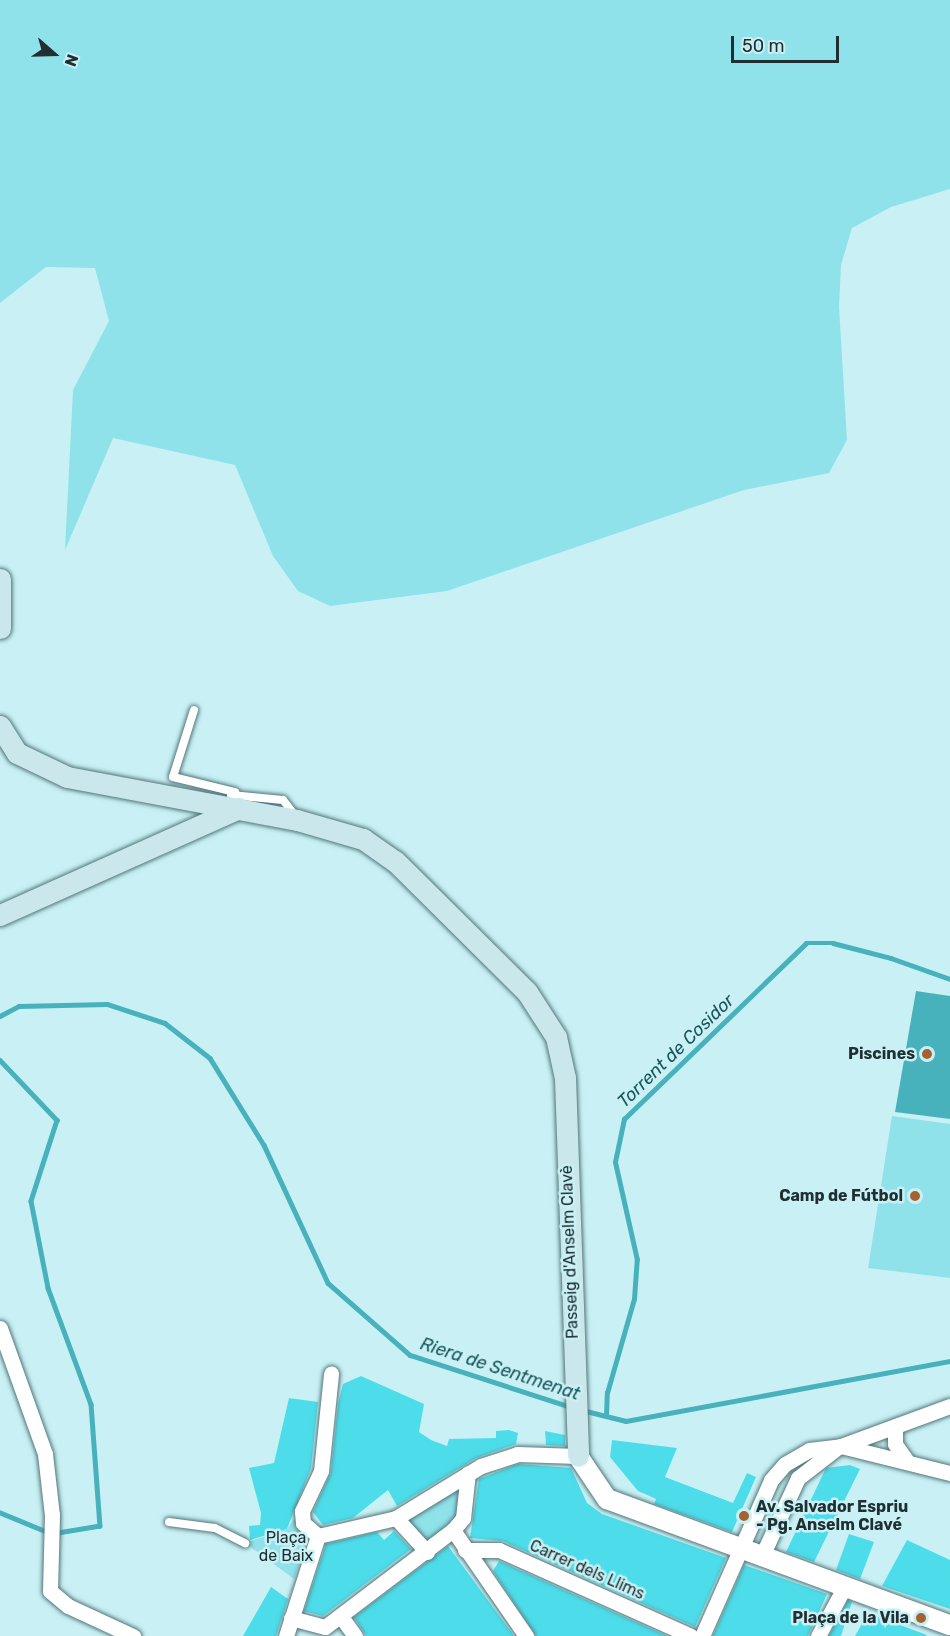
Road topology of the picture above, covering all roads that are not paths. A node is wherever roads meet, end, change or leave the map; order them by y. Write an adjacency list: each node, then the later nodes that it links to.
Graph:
1 (0, 579): 2 (main road)
2 (0, 628)
3 (194, 710): 5 (lane)
4 (0, 726): 5 (main road, Passeig d'Anselm Clavè)
5 (232, 802): 6 (main road); 13 (main road, Passeig d'Anselm Clavè)
6 (0, 915)
7 (0, 1328): 8 (street)
8 (5, 1355): 32 (street)
9 (331, 1374): 22 (street)
10 (950, 1406): 11 (street)
11 (895, 1428): 12 (street); 14 (street)
12 (841, 1446): 14 (street); 15 (street); 18 (street)
13 (578, 1456): 16 (street); 25 (street)
14 (906, 1460): 17 (street)
15 (784, 1464): 18 (street); 25 (street)
16 (468, 1473): 19 (street); 21 (street)
17 (950, 1473)
18 (798, 1478): 27 (street)
19 (396, 1518): 22 (street); 26 (street)
20 (169, 1522): 23 (lane)
21 (453, 1530): 24 (street); 26 (street)
22 (318, 1536): 30 (street)
23 (245, 1543)
24 (465, 1550): 35 (street); 36 (street, Carrer dels Llims)
25 (742, 1551): 27 (street); 37 (street)
26 (427, 1552): 29 (street)
27 (761, 1558): 28 (street)
28 (844, 1588): 31 (street); 38 (street)
29 (342, 1617): 30 (street); 34 (street)
30 (291, 1618): 33 (street)
31 (950, 1624)
32 (133, 1636)
33 (286, 1636)
34 (355, 1636)
35 (526, 1636)
36 (691, 1636)
37 (702, 1636)
38 (818, 1636)

